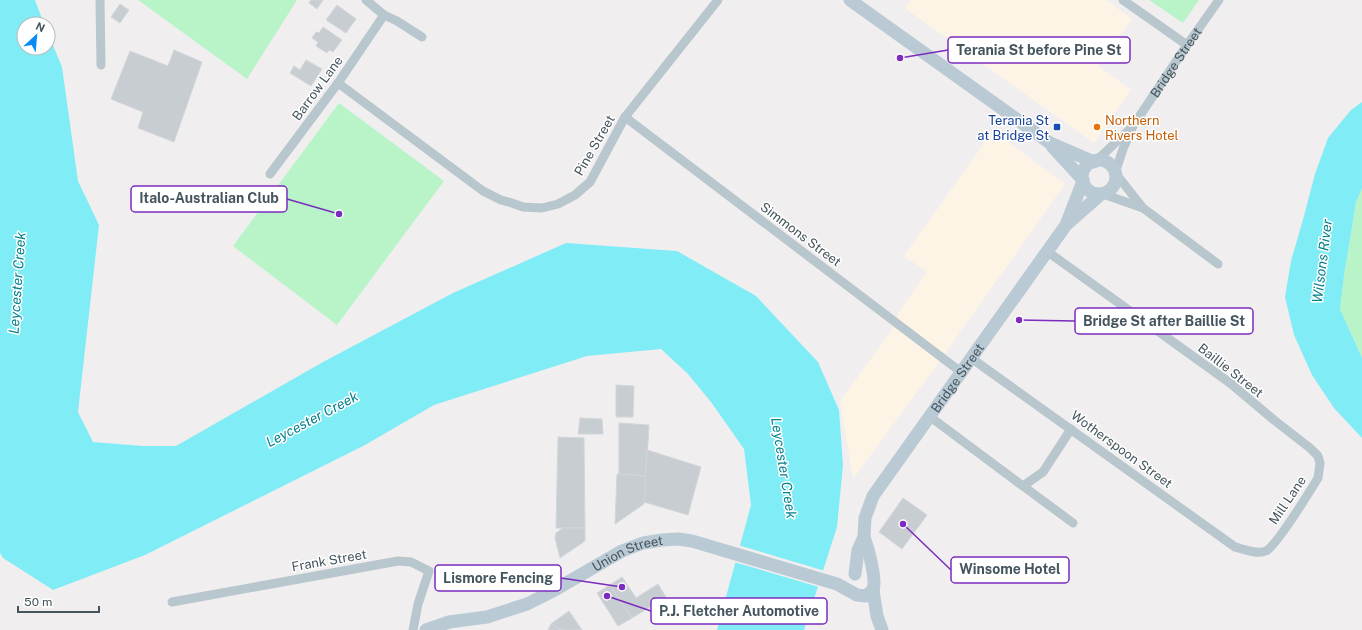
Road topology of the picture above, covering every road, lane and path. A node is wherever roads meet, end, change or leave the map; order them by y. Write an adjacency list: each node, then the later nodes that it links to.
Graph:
1 (100, 0): 10 (street)
2 (366, 0): 7 (street)
3 (718, 0): 12 (street, Pine Street)
4 (850, 0): 14 (main road)
5 (1123, 0): 9 (street)
6 (1219, 0): 9 (street, Bridge Street)
7 (384, 15): 8 (street); 11 (street, Barrow Lane)
8 (422, 37)
9 (1187, 45): 13 (street, Bridge Street)
10 (101, 65)
11 (338, 83): 12 (street, Pine Street); 16 (street, Barrow Lane)
12 (625, 117): 25 (street, Simmons Street)
13 (1133, 126): 15 (street, Bridge Street); 17 (street, Bridge Street)
14 (1050, 143): 15 (main road); 18 (main road)
15 (1095, 161): 17 (main road); 18 (main road)
16 (270, 174)
17 (1115, 174): 19 (main road); 20 (street)
18 (1083, 180): 19 (main road); 21 (main road, Bridge Street)
19 (1102, 194): 20 (street); 21 (main road, Bridge Street)
20 (1143, 208): 23 (street)
21 (1066, 225): 22 (main road, Bridge Street)
22 (1048, 252): 24 (main road, Bridge Street); 28 (street, Baillie Street)
23 (1218, 264)
24 (971, 358): 25 (main road, Bridge Street); 27 (street, Wotherspoon Street)
25 (961, 372): 26 (main road, Bridge Street)
26 (929, 416): 29 (street); 31 (main road, Bridge Street)
27 (1071, 429): 29 (street); 32 (street, Wotherspoon Street)
28 (1318, 456): 32 (street, Mill Lane)
29 (1023, 486): 30 (street)
30 (1073, 523)
31 (864, 537): 33 (main road, Bridge Street); 35 (main road, Bridge Street)
32 (1262, 552)
33 (853, 577): 34 (main road); 35 (main road); 36 (main road)
34 (837, 584): 36 (main road, Union Street); 40 (main road, Union Street)
35 (873, 584): 36 (main road); 38 (main road, Bridge Street)
36 (857, 594): 38 (main road, Bridge Street)
37 (172, 602): 39 (street, Frank Street)
38 (877, 616): 41 (main road, Bridge Street)
39 (413, 630)
40 (426, 630)
41 (882, 630)

